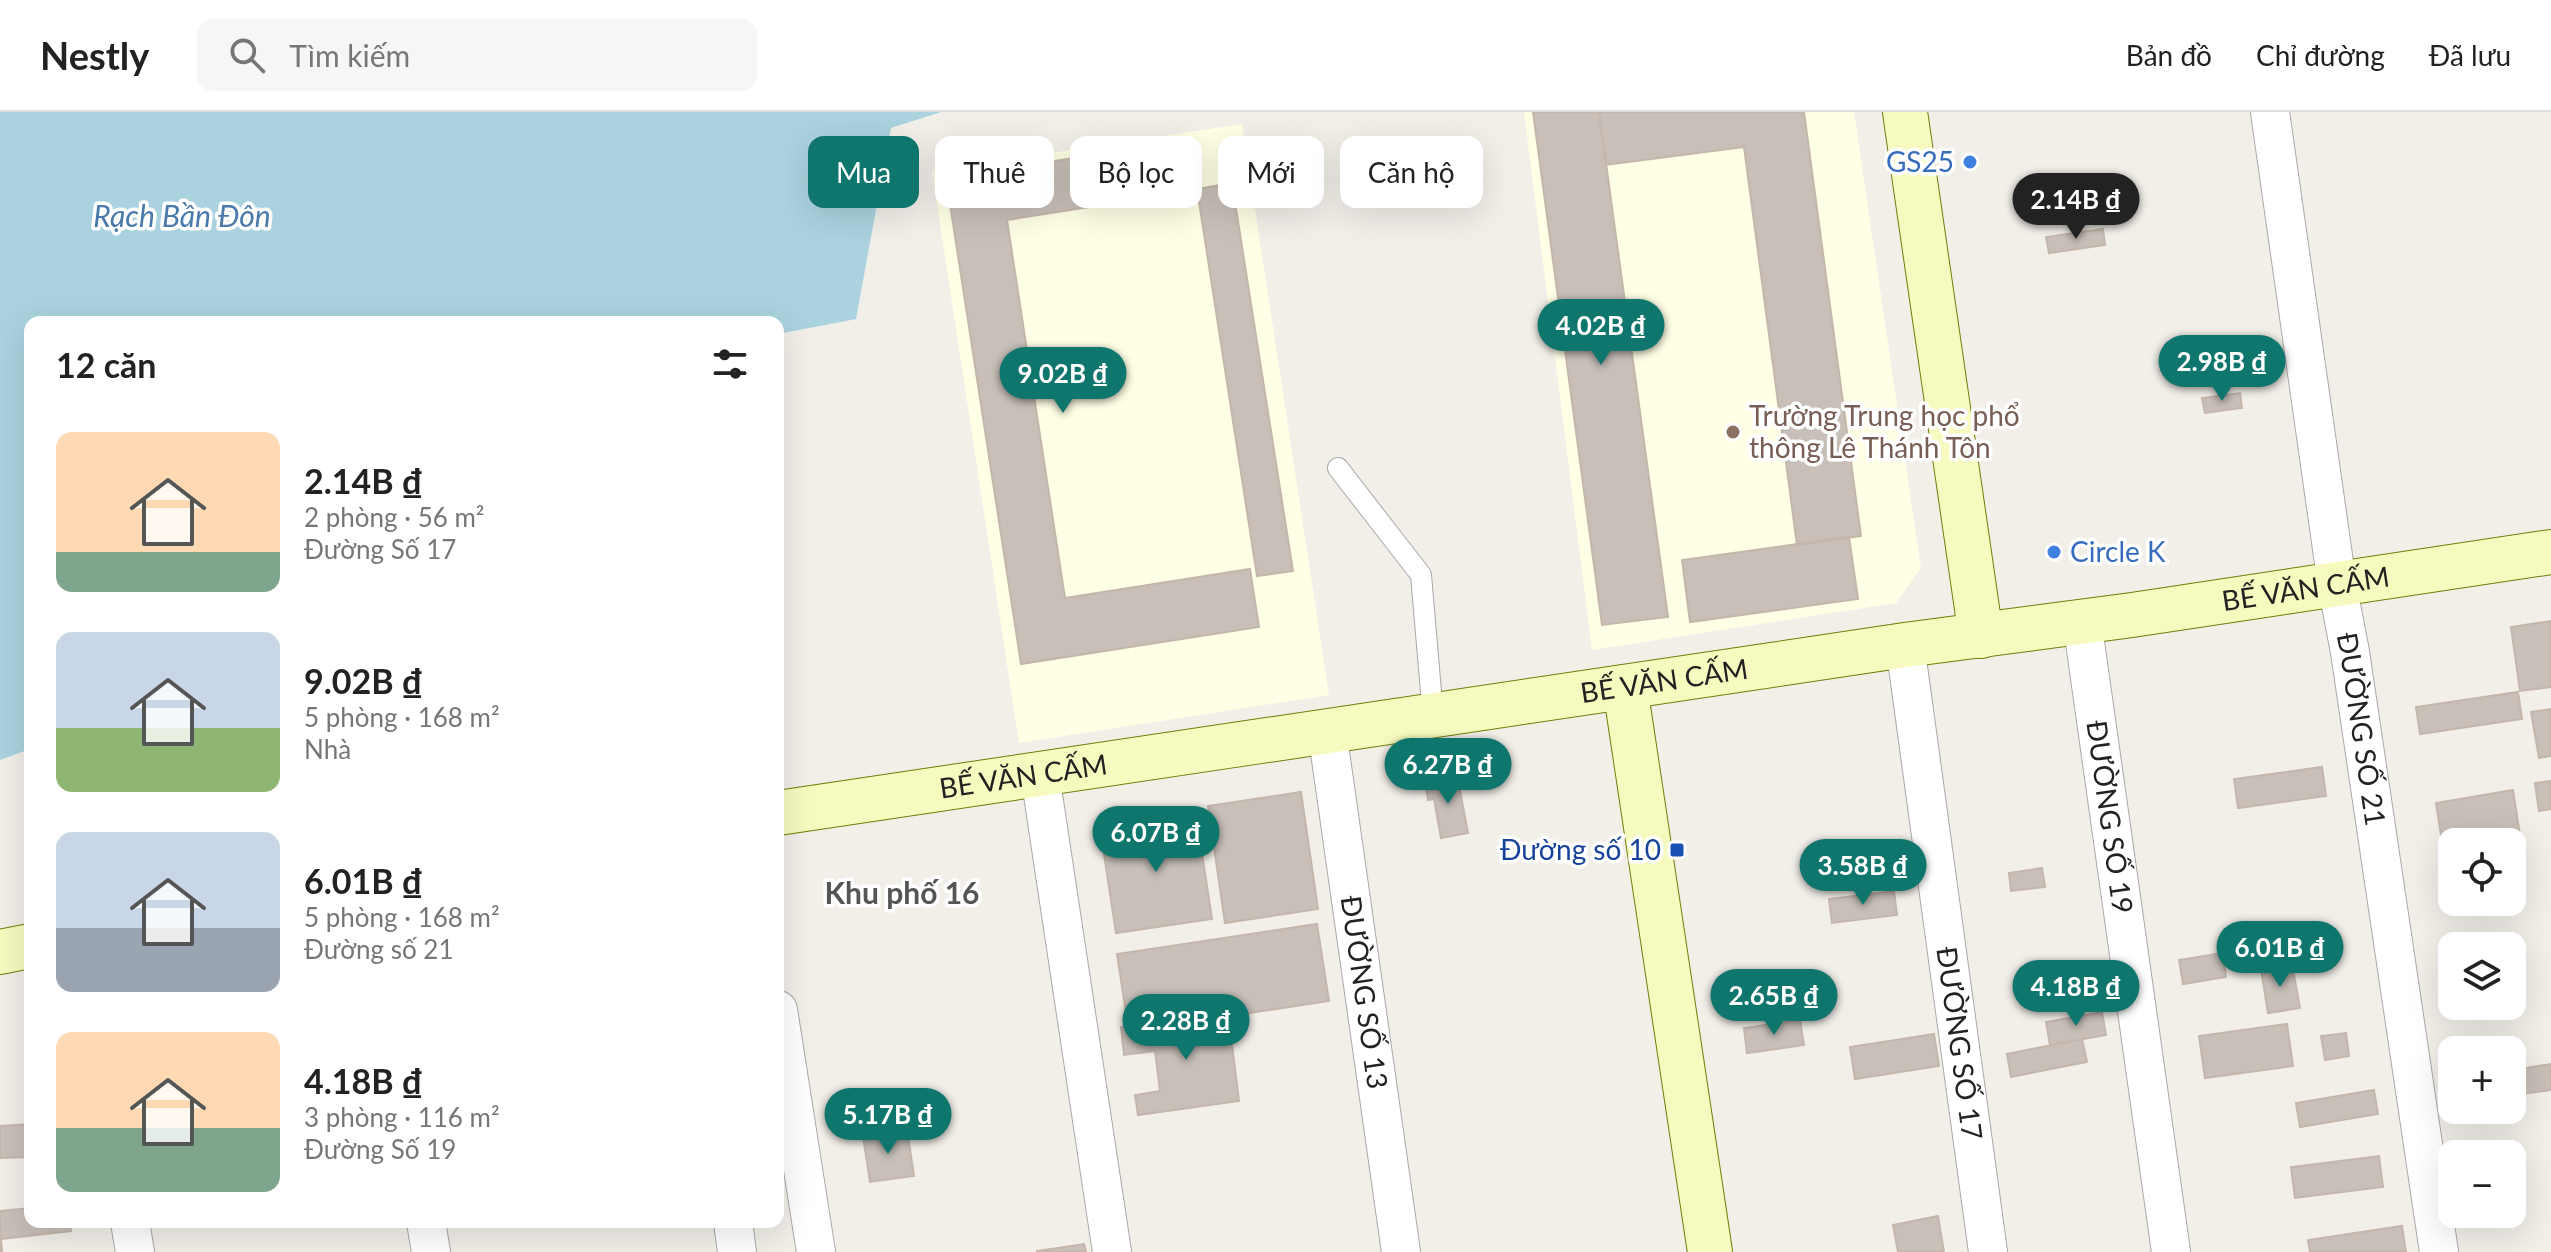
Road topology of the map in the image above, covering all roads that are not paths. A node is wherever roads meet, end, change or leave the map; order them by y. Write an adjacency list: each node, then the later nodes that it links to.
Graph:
1 (1905, 112): 7 (street)
2 (2270, 112): 5 (street, ĐƯỜNG SỐ 21)
3 (1338, 468): 10 (lane)
4 (2551, 552): 5 (street, BẾ VĂN CẤM)
5 (2337, 584): 6 (street, BẾ VĂN CẤM); 29 (street, ĐƯỜNG SỐ 21)
6 (2082, 621): 7 (street, BẾ VĂN CẤM); 28 (street, ĐƯỜNG SỐ 19)
7 (1981, 636): 8 (street, BẾ VĂN CẤM)
8 (1905, 645): 9 (street, BẾ VĂN CẤM); 27 (street, ĐƯỜNG SỐ 17)
9 (1625, 687): 10 (street, BẾ VĂN CẤM); 26 (street)
10 (1433, 715): 11 (street, BẾ VĂN CẤM)
11 (1327, 731): 12 (street, BẾ VĂN CẤM); 25 (street, ĐƯỜNG SỐ 13)
12 (1040, 775): 13 (street, BẾ VĂN CẤM); 24 (street)
13 (784, 812)
14 (24, 947): 15 (street)
15 (0, 952)
16 (784, 1048): 23 (street)
17 (131, 1228): 20 (street)
18 (427, 1228): 21 (street)
19 (734, 1228): 22 (street)
20 (135, 1252)
21 (431, 1252)
22 (737, 1252)
23 (816, 1252)
24 (1112, 1252)
25 (1401, 1252)
26 (1710, 1252)
27 (1988, 1252)
28 (2171, 1252)
29 (2439, 1252)

